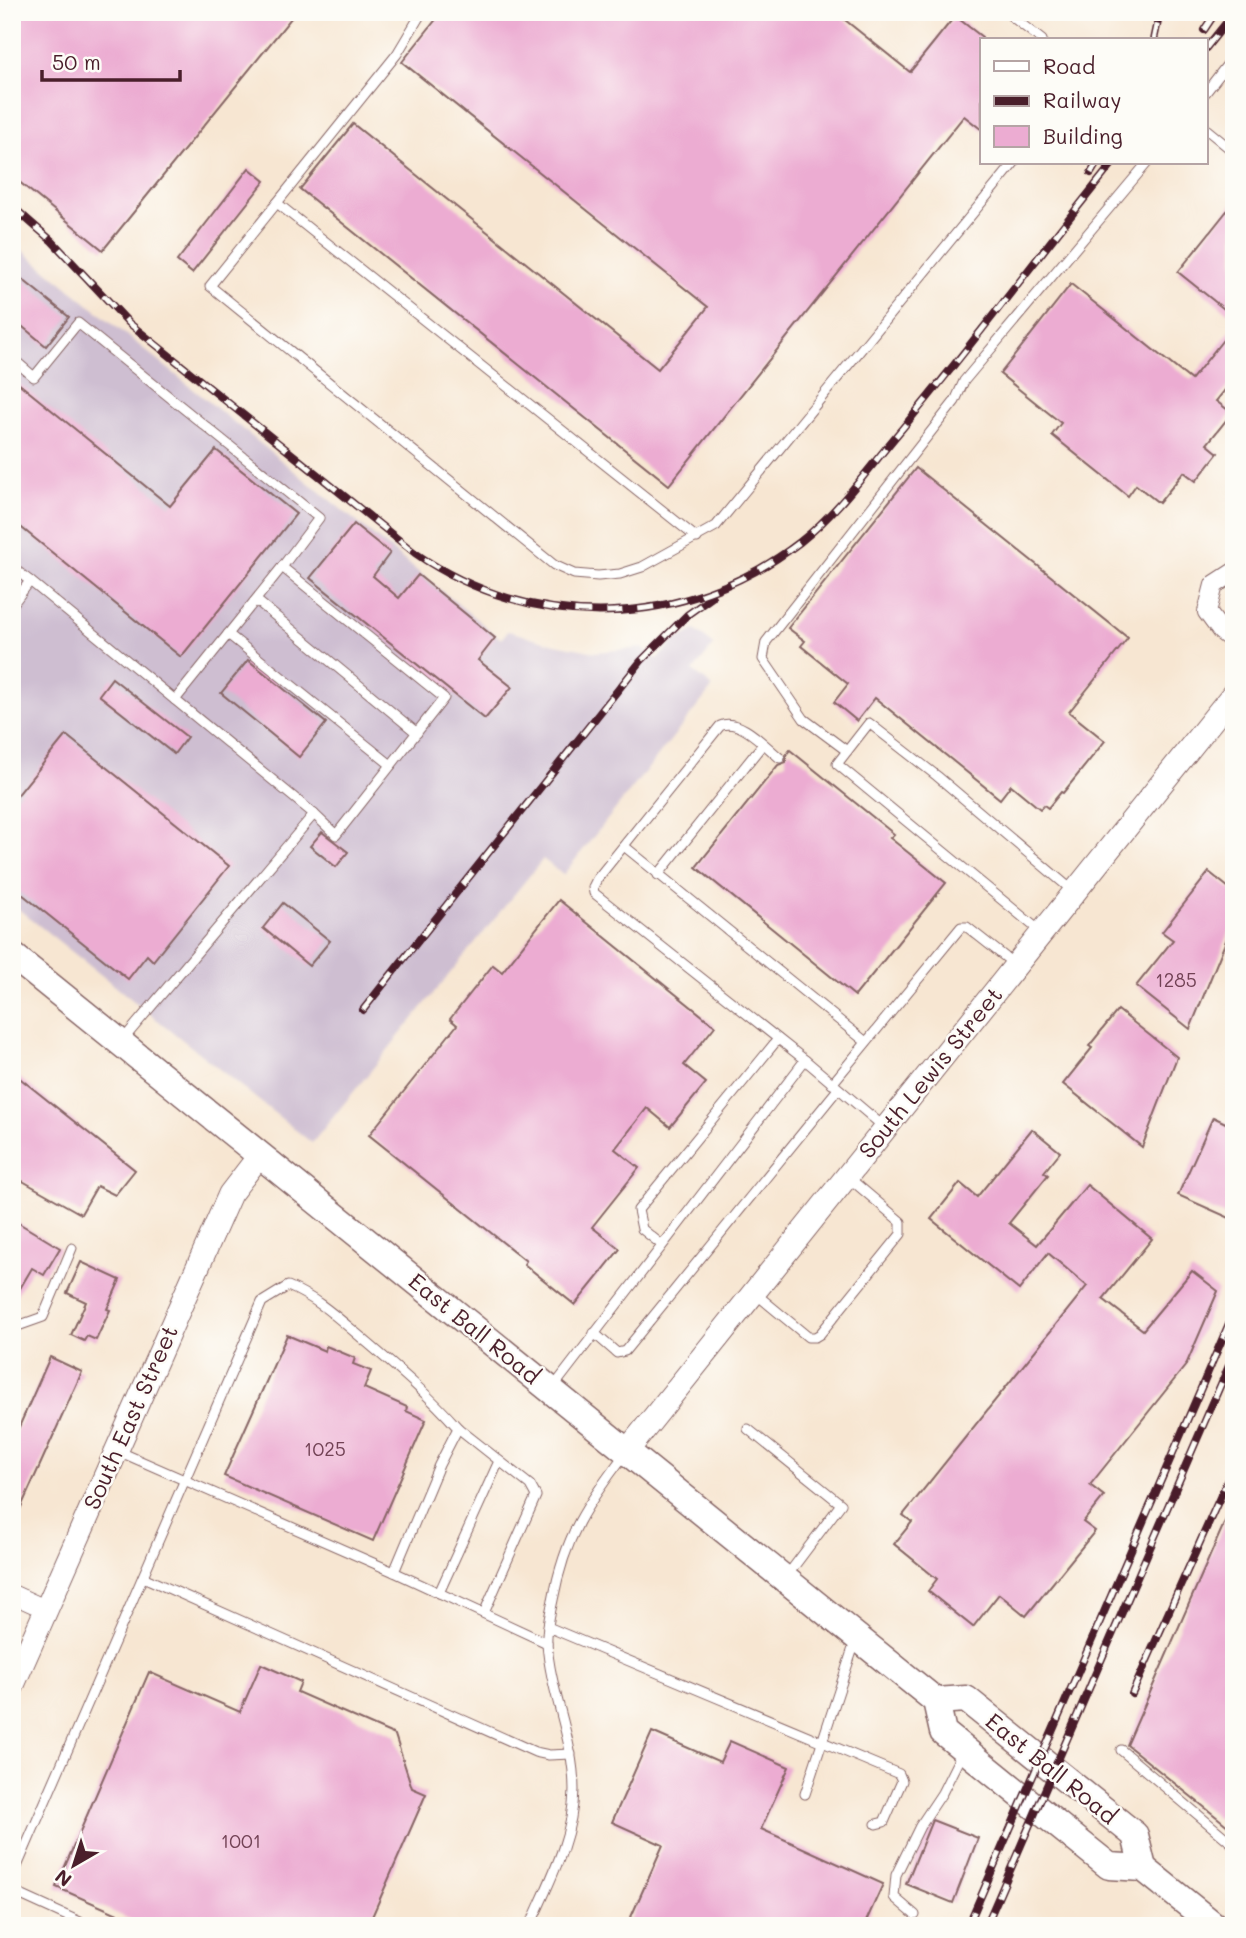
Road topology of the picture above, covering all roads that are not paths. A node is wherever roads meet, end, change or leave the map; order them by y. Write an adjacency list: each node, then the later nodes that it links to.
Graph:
1 (422, 12): 10 (lane)
2 (1006, 12): 3 (lane)
3 (1039, 38)
4 (1234, 56): 5 (lane)
5 (1208, 89)
6 (1208, 131): 7 (lane)
7 (1234, 152)
8 (1013, 164): 12 (lane)
9 (1146, 164): 25 (lane)
10 (277, 203): 12 (lane); 12 (lane)
11 (12, 358): 14 (lane)
12 (697, 538)
13 (12, 567): 16 (lane)
14 (282, 567): 17 (lane); 23 (lane)
15 (1234, 572): 20 (street)
16 (30, 581): 18 (lane); 22 (lane)
17 (256, 600): 19 (lane); 23 (lane)
18 (12, 605)
19 (228, 634): 22 (lane); 27 (lane)
20 (1234, 641)
21 (1234, 694): 31 (main road, South Lewis Street)
22 (175, 700): 28 (lane)
23 (417, 733): 27 (lane)
24 (763, 744): 26 (lane); 29 (lane); 30 (lane)
25 (847, 751): 31 (lane); 32 (lane)
26 (780, 758)
27 (391, 765): 28 (lane)
28 (314, 814): 36 (lane)
29 (624, 846): 30 (lane); 35 (lane)
30 (659, 874): 37 (lane)
31 (1074, 892): 32 (main road, South Lewis Street)
32 (1042, 933): 34 (main road, South Lewis Street)
33 (12, 955): 36 (main road, East Ball Road)
34 (1016, 965): 37 (lane); 40 (main road, South Lewis Street)
35 (778, 1039): 38 (lane); 43 (lane)
36 (120, 1042): 41 (main road, East Ball Road)
37 (866, 1042): 39 (lane)
38 (805, 1060): 39 (lane); 43 (lane)
39 (835, 1086): 40 (lane); 47 (lane)
40 (885, 1128): 42 (main road, South Lewis Street)
41 (260, 1155): 48 (main road, East Ball Road); 51 (main road, South East Street)
42 (847, 1175): 45 (main road, South Lewis Street); 45 (lane)
43 (662, 1245): 47 (lane)
44 (72, 1248): 46 (lane)
45 (753, 1292): 52 (main road, South Lewis Street)
46 (12, 1328)
47 (594, 1333): 48 (lane)
48 (551, 1390): 52 (main road, East Ball Road)
49 (458, 1428): 53 (lane); 54 (lane); 55 (lane)
50 (748, 1429): 57 (lane)
51 (116, 1450): 54 (lane); 60 (main road, South East Street)
52 (627, 1451): 57 (main road, East Ball Road); 62 (lane)
53 (499, 1461): 58 (lane); 61 (lane)
54 (183, 1481): 55 (lane); 56 (lane)
55 (394, 1572): 58 (lane)
56 (143, 1577): 70 (lane); 75 (lane)
57 (785, 1578): 63 (main road, East Ball Road)
58 (439, 1593): 61 (lane)
59 (12, 1594): 60 (street)
60 (46, 1609): 65 (main road, South East Street)
61 (484, 1613): 64 (lane)
62 (548, 1627): 64 (lane); 67 (lane)
63 (857, 1637): 66 (main road, East Ball Road); 67 (lane)
64 (547, 1643): 70 (lane)
65 (12, 1687)
66 (936, 1701): 68 (main road, East Ball Road); 74 (main road, East Ball Road)
67 (823, 1742): 71 (lane); 72 (lane)
68 (964, 1749): 74 (main road, East Ball Road); 77 (lane)
69 (1121, 1750): 73 (lane)
70 (571, 1754): 79 (lane)
71 (805, 1794)
72 (876, 1825)
73 (1234, 1845)
74 (1143, 1868): 80 (main road)
75 (12, 1878)
76 (12, 1891): 78 (lane)
77 (915, 1914)
78 (89, 1926)
79 (530, 1926)
80 (1215, 1926)

